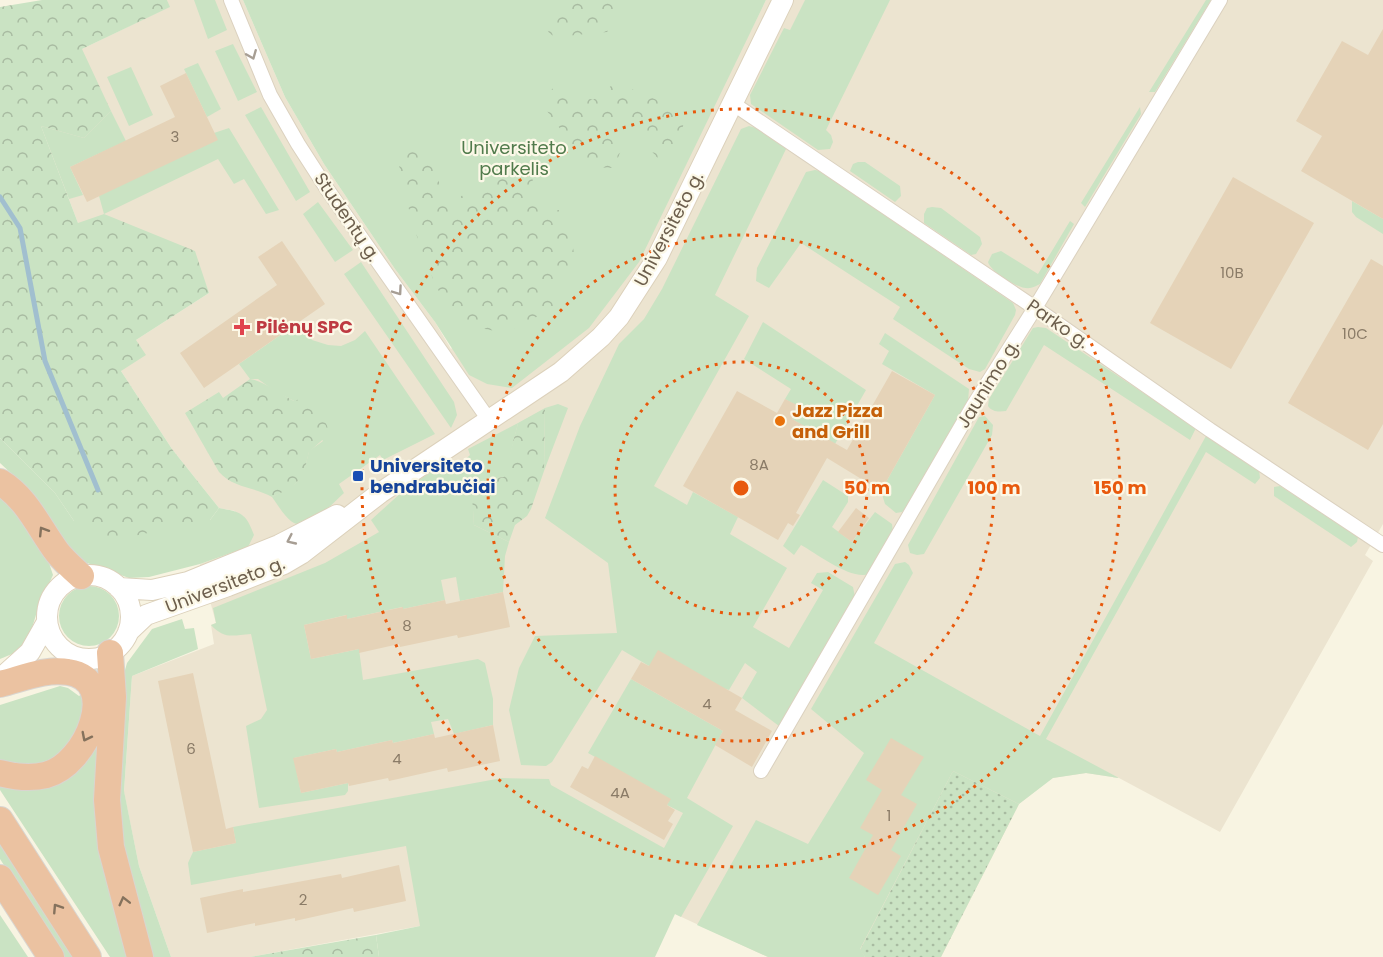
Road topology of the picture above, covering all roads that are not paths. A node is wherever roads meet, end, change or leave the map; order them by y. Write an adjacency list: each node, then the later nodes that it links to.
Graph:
1 (231, 0): 6 (street, Studentų g., one-way to 6)
2 (783, 0): 4 (main road, Universiteto g.)
3 (1220, 0): 5 (street, Jaunimo g.)
4 (732, 103): 5 (street, Parko g.); 6 (main road, Universiteto g.)
5 (1035, 308): 9 (street, Parko g.); 17 (street, Jaunimo g.)
6 (489, 420): 8 (main road, Universiteto g.)
7 (0, 482): 10 (highway, one-way to 7)
8 (380, 493): 11 (main road, Universiteto g., one-way to 11); 13 (main road, Universiteto g.)
9 (1383, 545)
10 (81, 576): 11 (main road); 12 (main road)
11 (119, 588): 13 (main road)
12 (47, 622): 15 (main road); 16 (main road)
13 (128, 632): 14 (main road)
14 (110, 653): 15 (main road); 23 (highway, one-way to 14)
15 (71, 655): 16 (main road)
16 (0, 682): 18 (highway, one-way to 18)
17 (760, 771)
18 (0, 773)
19 (0, 820): 22 (highway, one-way to 19)
20 (0, 878): 21 (highway)
21 (51, 957)
22 (88, 957)
23 (140, 957)

